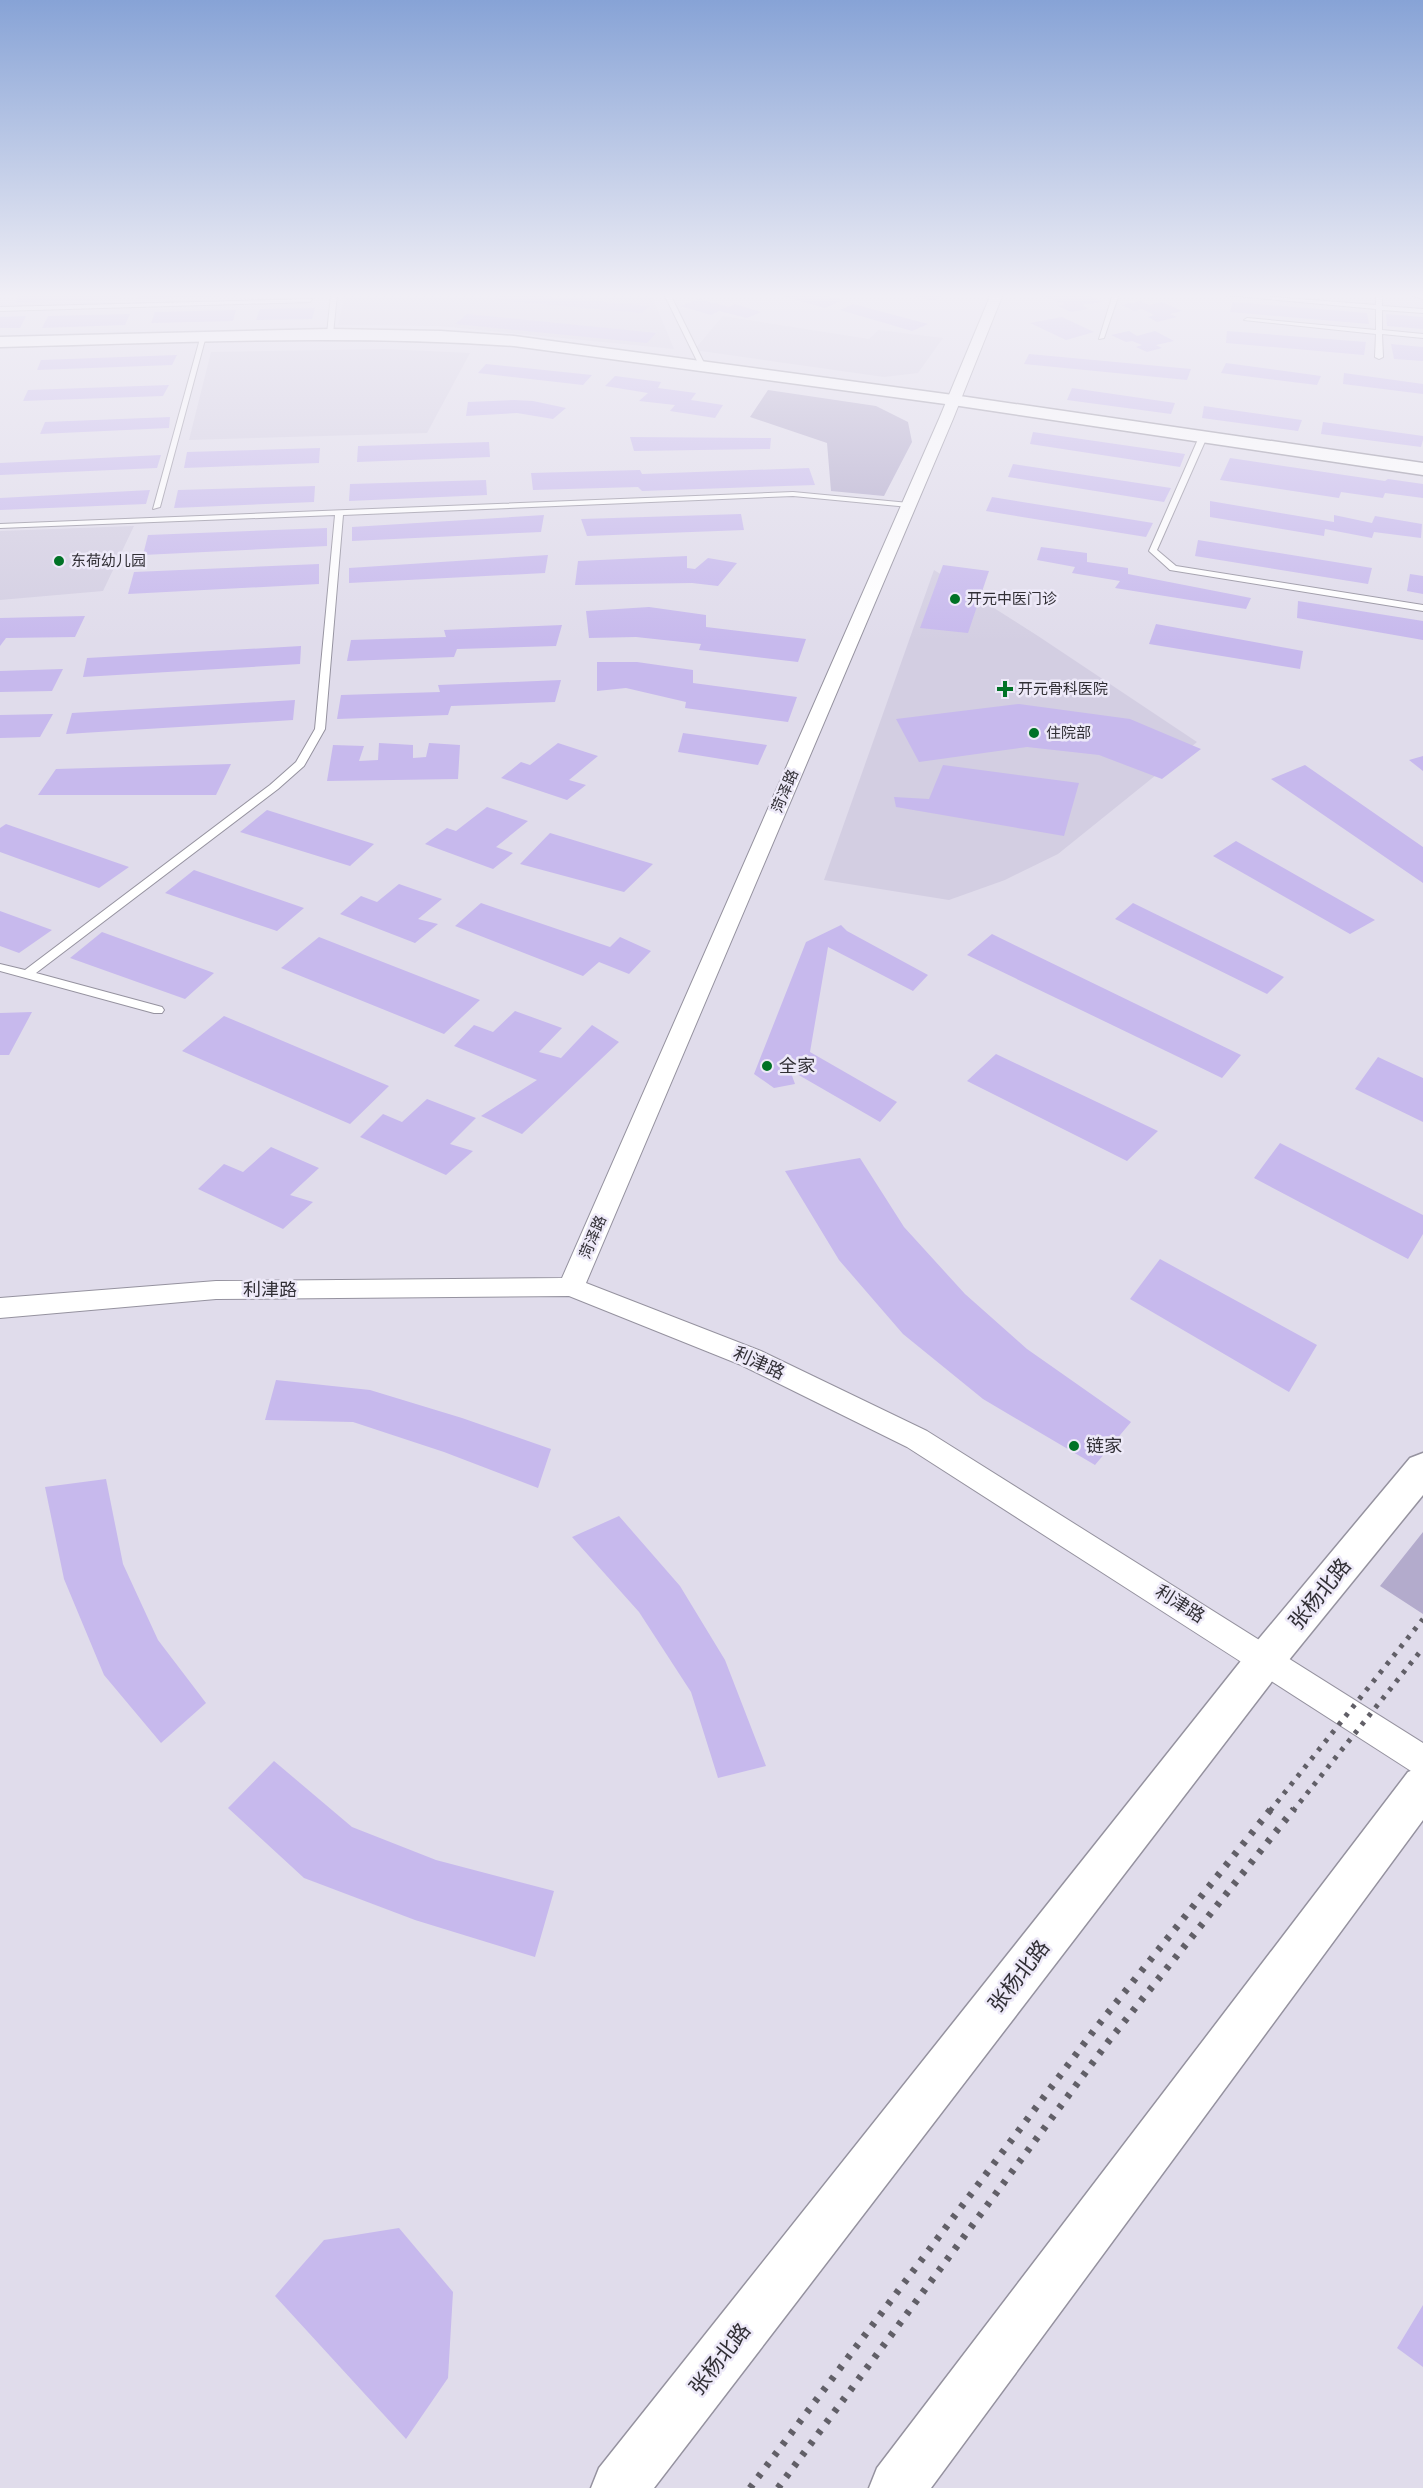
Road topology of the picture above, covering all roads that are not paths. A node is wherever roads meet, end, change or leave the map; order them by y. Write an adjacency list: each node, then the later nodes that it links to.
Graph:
1 (183, 410): 7 (lane)
2 (949, 410): 6 (street, 菏泽路)
3 (1021, 410): 4 (street)
4 (1203, 437): 5 (street); 10 (lane)
5 (1423, 469)
6 (909, 504): 8 (lane); 14 (street, 菏泽路)
7 (156, 507)
8 (339, 513): 9 (lane); 12 (lane)
9 (0, 526)
10 (1423, 608)
11 (0, 967): 12 (lane)
12 (27, 974): 13 (lane)
13 (158, 1010)
14 (572, 1287): 15 (street, 利津路); 17 (street, 利津路)
15 (0, 1308)
16 (1423, 1468): 17 (street, 张杨北路)
17 (1266, 1659): 18 (street, 利津路); 20 (street, 张杨北路)
18 (1423, 1761)
19 (1423, 1786): 21 (street)
20 (619, 2488)
21 (897, 2488)

